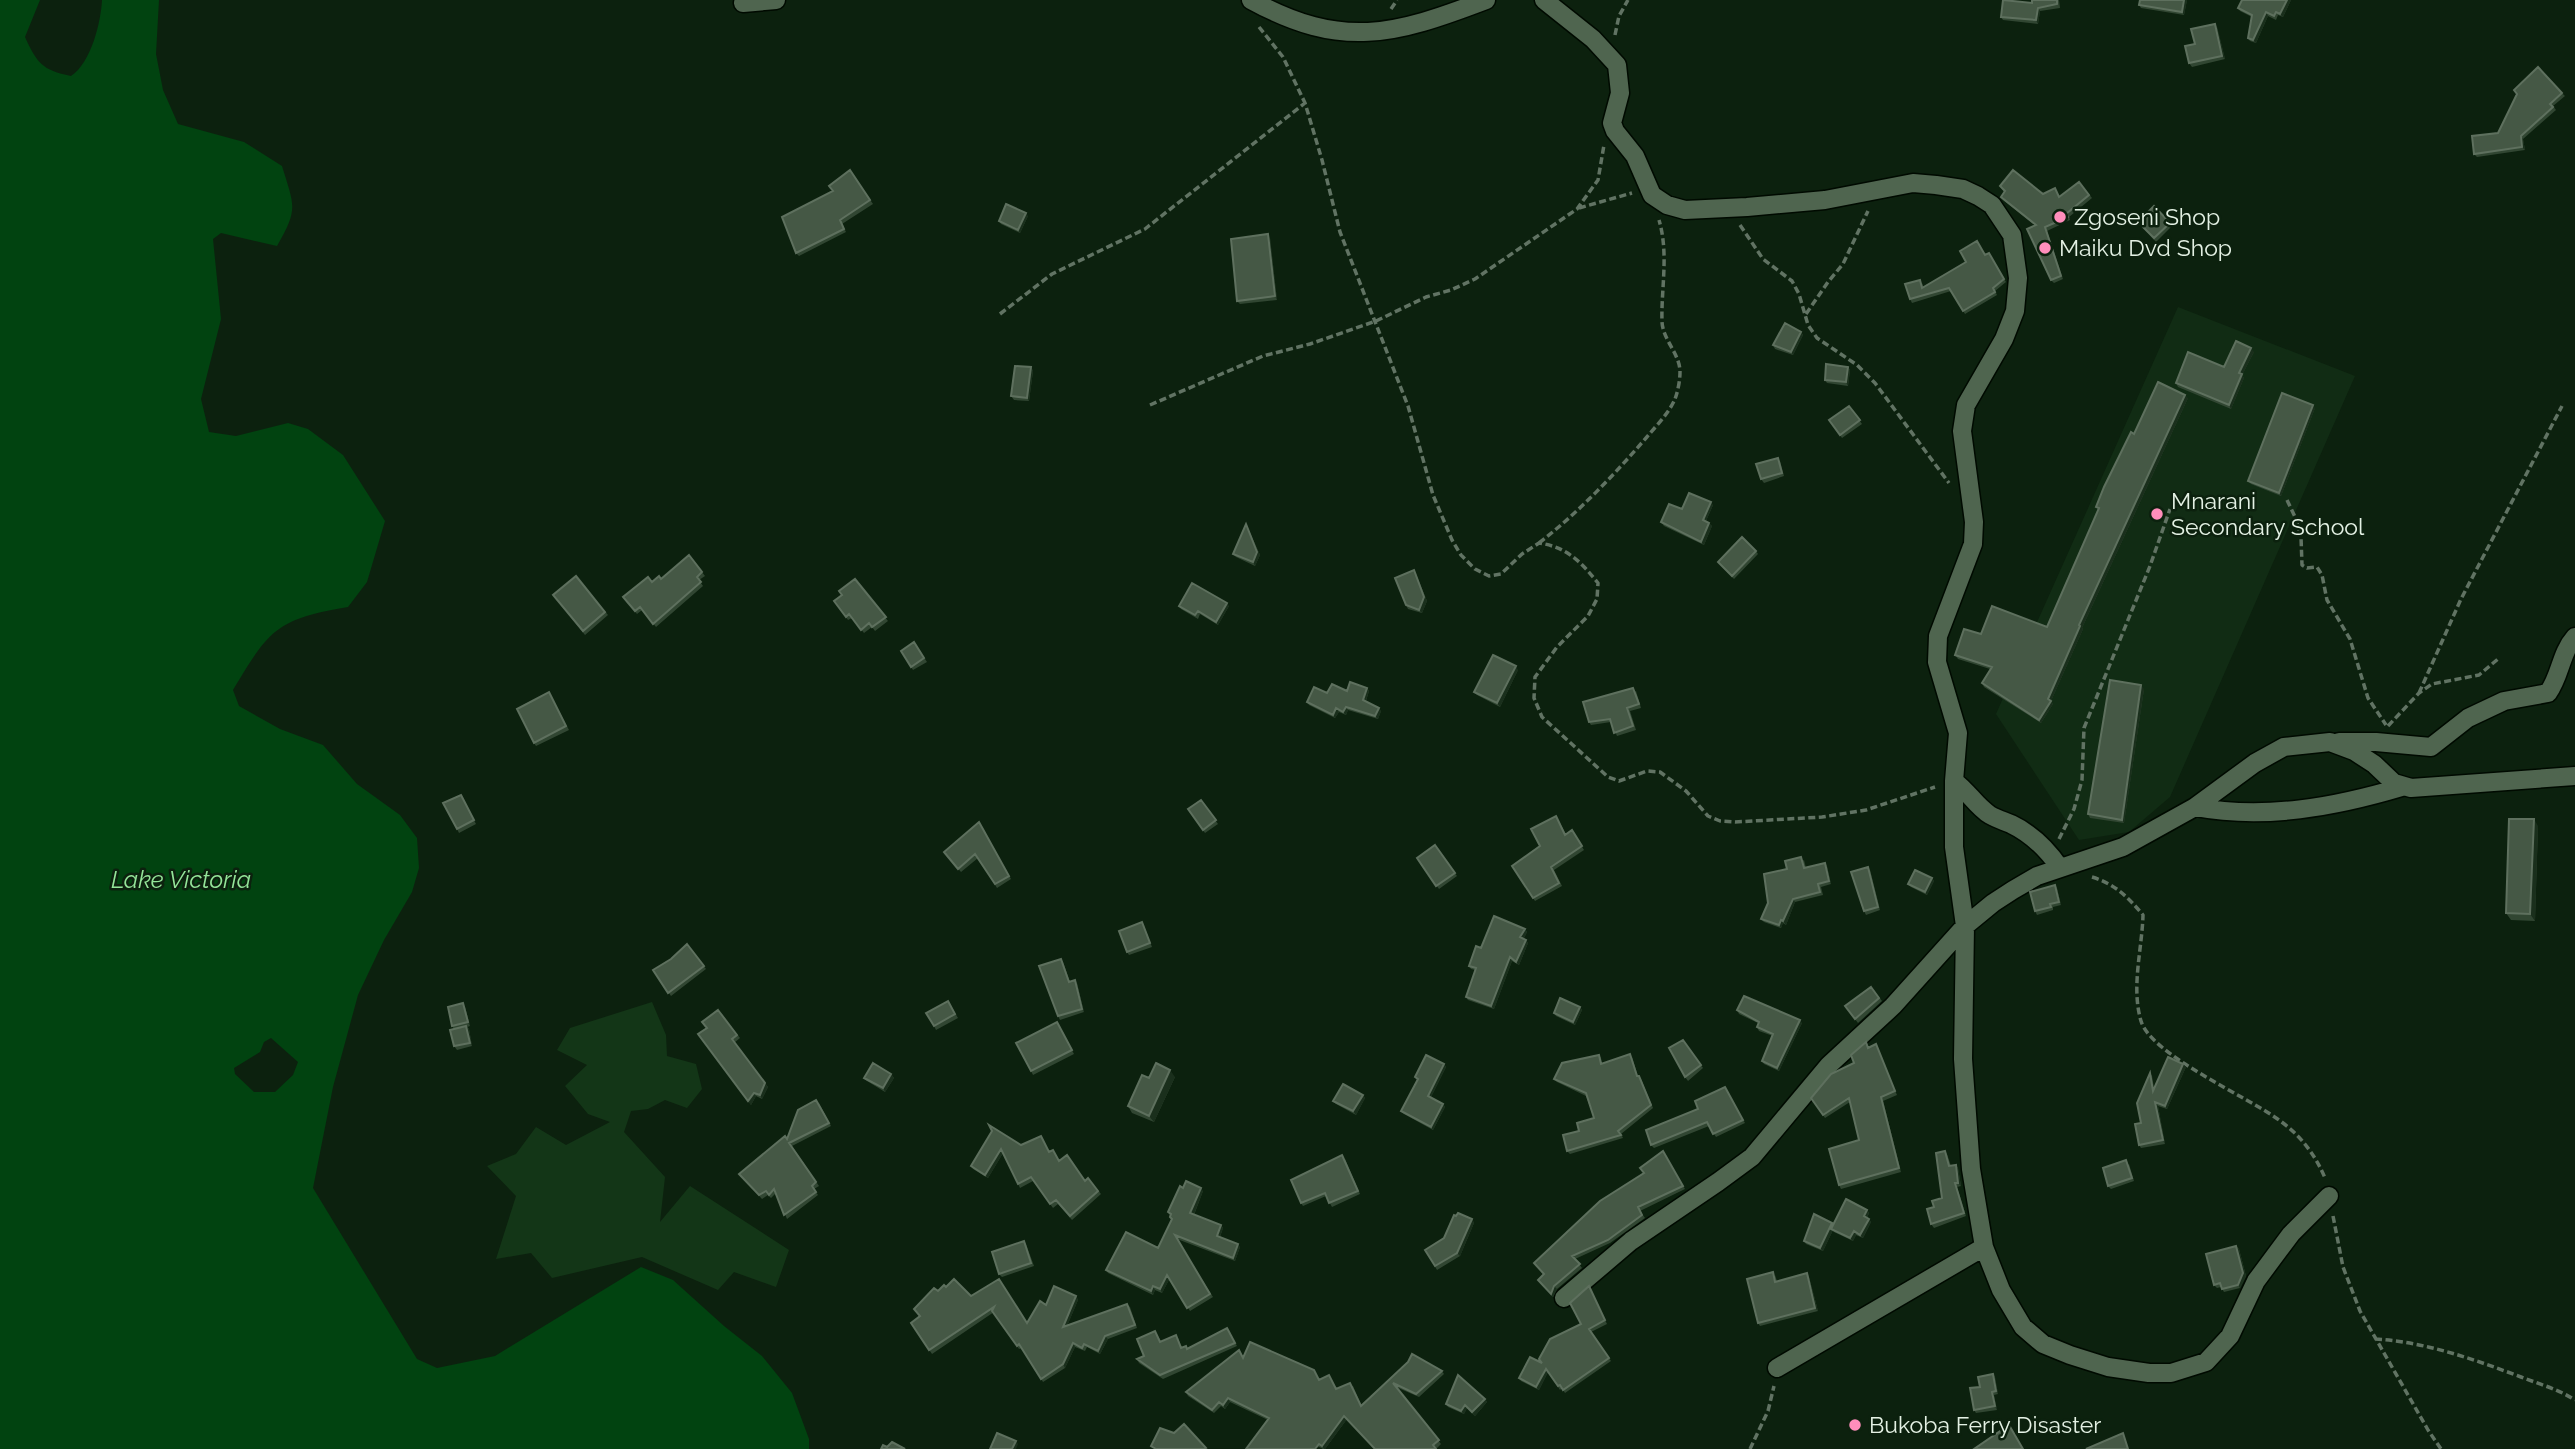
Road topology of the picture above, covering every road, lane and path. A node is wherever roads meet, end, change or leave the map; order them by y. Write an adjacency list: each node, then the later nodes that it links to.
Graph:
1 (776, 0): 6 (street)
2 (1251, 0): 3 (street)
3 (1486, 0)
4 (1544, 0): 8 (street)
5 (1628, 0): 8 (path)
6 (743, 3)
7 (1253, 23): 9 (path)
8 (1617, 65): 10 (street)
9 (1305, 103): 16 (path); 18 (path)
10 (1612, 123): 12 (street); 14 (path)
11 (1878, 190): 13 (street); 17 (path); 32 (street)
12 (1652, 194): 13 (street); 14 (path)
13 (1730, 208): 17 (path)
14 (1577, 209): 18 (path)
15 (1658, 217): 24 (path)
16 (1000, 314)
17 (1805, 315): 21 (path)
18 (1376, 321): 19 (path); 24 (path)
19 (1150, 404)
20 (2562, 406): 27 (path)
21 (1952, 488)
22 (2287, 500): 28 (path)
23 (2170, 509): 35 (path)
24 (1539, 543): 32 (path)
25 (2575, 638): 30 (street)
26 (2498, 659): 27 (path)
27 (2419, 693): 28 (path)
28 (2387, 727): 30 (path)
29 (2330, 742): 30 (street); 33 (street); 34 (street)
30 (2376, 742)
31 (2575, 776): 33 (street)
32 (1954, 781): 35 (street); 37 (street)
33 (2402, 787): 34 (street)
34 (2195, 807): 36 (street)
35 (2048, 851): 36 (street)
36 (2060, 868): 37 (street); 38 (path)
37 (1965, 926): 39 (street); 40 (street)
38 (2329, 1196): 39 (street); 41 (path)
39 (1984, 1247): 42 (street)
40 (1564, 1298)
41 (2375, 1339): 43 (path); 45 (path)
42 (1777, 1368): 44 (path)
43 (2575, 1400)
44 (1750, 1449)
45 (2441, 1449)

